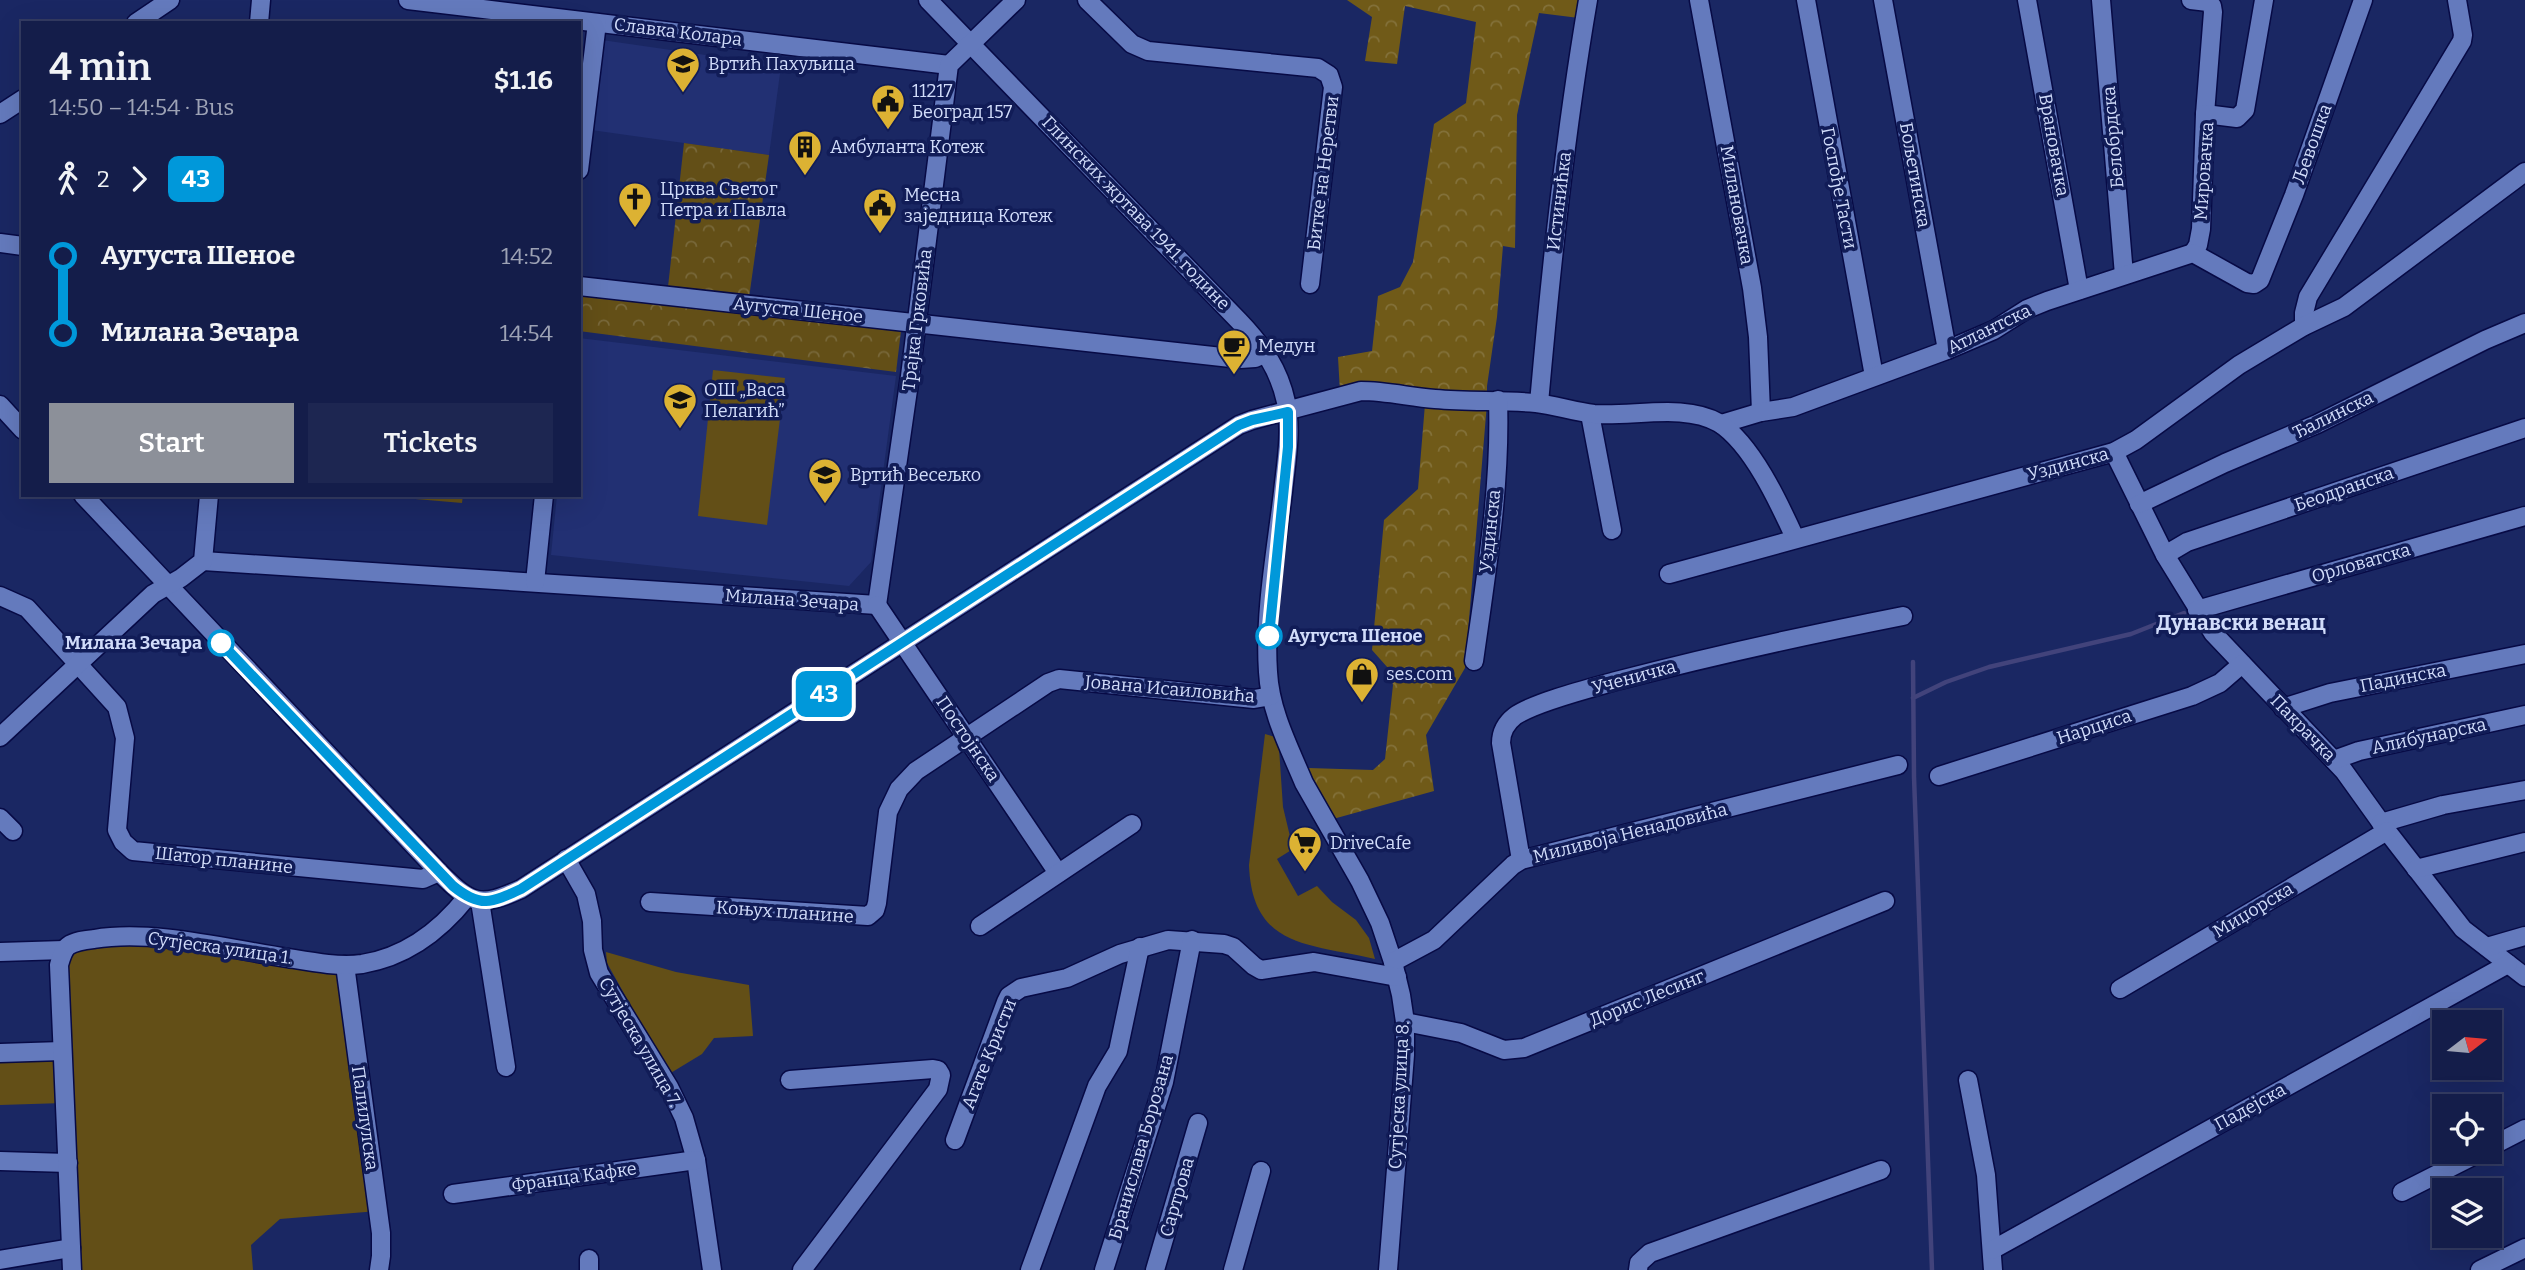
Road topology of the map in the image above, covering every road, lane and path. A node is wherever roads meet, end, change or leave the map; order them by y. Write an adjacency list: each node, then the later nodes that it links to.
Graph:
1 (170, 0): 17 (street)
2 (261, 0): 18 (street)
3 (408, 0): 20 (street, Славка Колара)
4 (928, 0): 22 (street, Глинских жртава 1941. године)
5 (1016, 0): 22 (street)
6 (1087, 0): 33 (street, Битке на Неретви)
7 (1588, 0): 43 (street, Истинићка)
8 (1699, 0): 46 (street, Милановачка)
9 (1806, 0): 41 (street, Госпође Тасти)
10 (1883, 0): 39 (street, Бољетинска)
11 (2027, 0): 35 (street, Врановачка)
12 (2101, 0): 32 (street, Белобрдска)
13 (2191, 0): 26 (street)
14 (2264, 0): 26 (street, Мировачка)
15 (2363, 0): 31 (street, Љевошка)
16 (2457, 0): 38 (street)
17 (139, 21)
18 (259, 21)
19 (581, 21): 21 (street, Славка Колара)
20 (581, 21)
21 (597, 23): 23 (street, Славка Колара); 27 (street)
22 (970, 43): 23 (street); 40 (street, Глинских жртава 1941. године)
23 (949, 65): 37 (street, Трајка Грковића)
24 (21, 100): 25 (street)
25 (0, 114)
26 (2205, 114): 31 (street, Мировачка)
27 (581, 154)
28 (2525, 172): 38 (street, Уздинска)
29 (0, 243): 30 (street)
30 (21, 246)
31 (2193, 253): 32 (street, Атлантска)
32 (2124, 275): 35 (street, Атлантска)
33 (1310, 284)
34 (581, 286): 37 (street, Аугуста Шеное)
35 (2079, 290): 39 (street, Атлантска)
36 (2525, 323): 55 (street, Ђалинска)
37 (917, 324): 40 (street, Аугуста Шеное); 65 (street, Трајка Грковића)
38 (2304, 326): 51 (street, Уздинска)
39 (1947, 350): 41 (street, Атлантска)
40 (1266, 353): 45 (street, Глинских жртава 1941. године)
41 (1874, 376): 46 (street, Атлантска)
42 (1498, 400): 43 (street); 45 (street); 70 (street, Уздинска)
43 (1539, 403): 47 (street)
44 (0, 405): 49 (street)
45 (1288, 412): 68 (street); 73 (street, Јована Исаиловића)
46 (1761, 412): 48 (street, Атлантска)
47 (1590, 414): 48 (street); 57 (street)
48 (1721, 424): 58 (street)
49 (21, 428)
50 (2525, 428): 59 (street, Беодранска)
51 (2114, 452): 55 (street, Пакрачка); 58 (street, Уздинска)
52 (85, 497): 63 (street)
53 (209, 497): 60 (street)
54 (544, 497): 62 (street)
55 (2140, 504): 59 (street, Пакрачка)
56 (2525, 516): 66 (street, Орловатска)
57 (1612, 530)
58 (1795, 538): 61 (street, Уздинска)
59 (2165, 555): 66 (street, Пакрачка)
60 (203, 561): 62 (street, Милана Зечара); 63 (street)
61 (1669, 574)
62 (535, 582): 65 (street, Милана Зечара)
63 (166, 586): 71 (street); 90 (street)
64 (0, 596): 71 (street, Шатор планине)
65 (877, 606): 68 (street, Постојнска)
66 (2197, 610): 72 (street, Пакрачка)
67 (1903, 616): 88 (street, Ученичка)
68 (903, 643): 77 (street, Постојнска); 87 (street)
69 (2525, 654): 74 (street, Падинска)
70 (1474, 661)
71 (79, 663): 76 (street); 90 (street, Шатор планине)
72 (2242, 664): 74 (street, Пакрачка); 80 (street, Нарциса)
73 (1271, 696): 77 (street, Јована Исаиловића); 104 (street, Сутјеска улица 8.)
74 (2283, 708): 78 (street, Пакрачка)
75 (2525, 715): 78 (street, Алибунарска)
76 (0, 737)
77 (967, 737): 91 (street, Постојнска); 94 (street, Коњух планине)
78 (2334, 760): 84 (street, Пакрачка)
79 (1898, 765): 88 (street, Миливоја Ненадовића)
80 (1939, 776)
81 (2525, 790): 84 (street, Миџорска)
82 (0, 818): 85 (street)
83 (1132, 824): 91 (street)
84 (2384, 827): 89 (street, Пакрачка); 106 (street, Миџорска)
85 (13, 831)
86 (2525, 842): 89 (street)
87 (566, 859): 92 (street); 117 (street, Сутјеска улица 7.)
88 (1521, 860): 104 (street, Миливоја Ненадовића)
89 (2416, 869): 99 (street, Пакрачка)
90 (439, 872): 92 (street)
91 (1058, 873): 95 (street)
92 (473, 899): 103 (street, Сутјеска улица 1.); 110 (street)
93 (1885, 901): 107 (street, Дорис Лесинг)
94 (650, 902)
95 (980, 926)
96 (2525, 936): 99 (street)
97 (1192, 940): 98 (street, Агате Кристи); 104 (street, Агате Кристи); 134 (street, Бранислава Борозана)
98 (1140, 947): 115 (street, Агате Кристи); 133 (street)
99 (2487, 947): 102 (street, Пакрачка)
100 (64, 950): 101 (street, Сутјеска улица 1.); 103 (street, Сутјеска улица 1.); 108 (street)
101 (0, 952)
102 (2508, 964): 105 (street, Пакрачка); 127 (street, Падејска)
103 (345, 965): 130 (street, Палилулска)
104 (1395, 970): 107 (street, Сутјеска улица 8.)
105 (2525, 977)
106 (2120, 989)
107 (1405, 1021): 137 (street, Сутјеска улица 8.)
108 (62, 1051): 109 (street); 119 (street)
109 (0, 1053)
110 (506, 1067)
111 (790, 1080): 132 (street)
112 (1968, 1080): 127 (street)
113 (1198, 1123): 135 (street, Сартрова)
114 (2525, 1129): 116 (street)
115 (955, 1140)
116 (2502, 1141)
117 (696, 1160): 124 (street, Франца Кафке); 131 (street, Сутјеска улица 7.)
118 (0, 1161): 119 (street)
119 (68, 1163): 125 (street)
120 (2457, 1164): 123 (street)
121 (1881, 1170): 138 (street)
122 (1262, 1171): 136 (street)
123 (2402, 1192)
124 (453, 1194)
125 (71, 1248): 128 (street); 129 (street)
126 (2525, 1248): 140 (street)
127 (1992, 1250): 139 (street)
128 (0, 1260)
129 (72, 1270)
130 (379, 1270)
131 (712, 1270)
132 (802, 1270)
133 (1030, 1270)
134 (1104, 1270)
135 (1155, 1270)
136 (1233, 1270)
137 (1388, 1270)
138 (1638, 1270)
139 (1993, 1270)
140 (2480, 1270)

